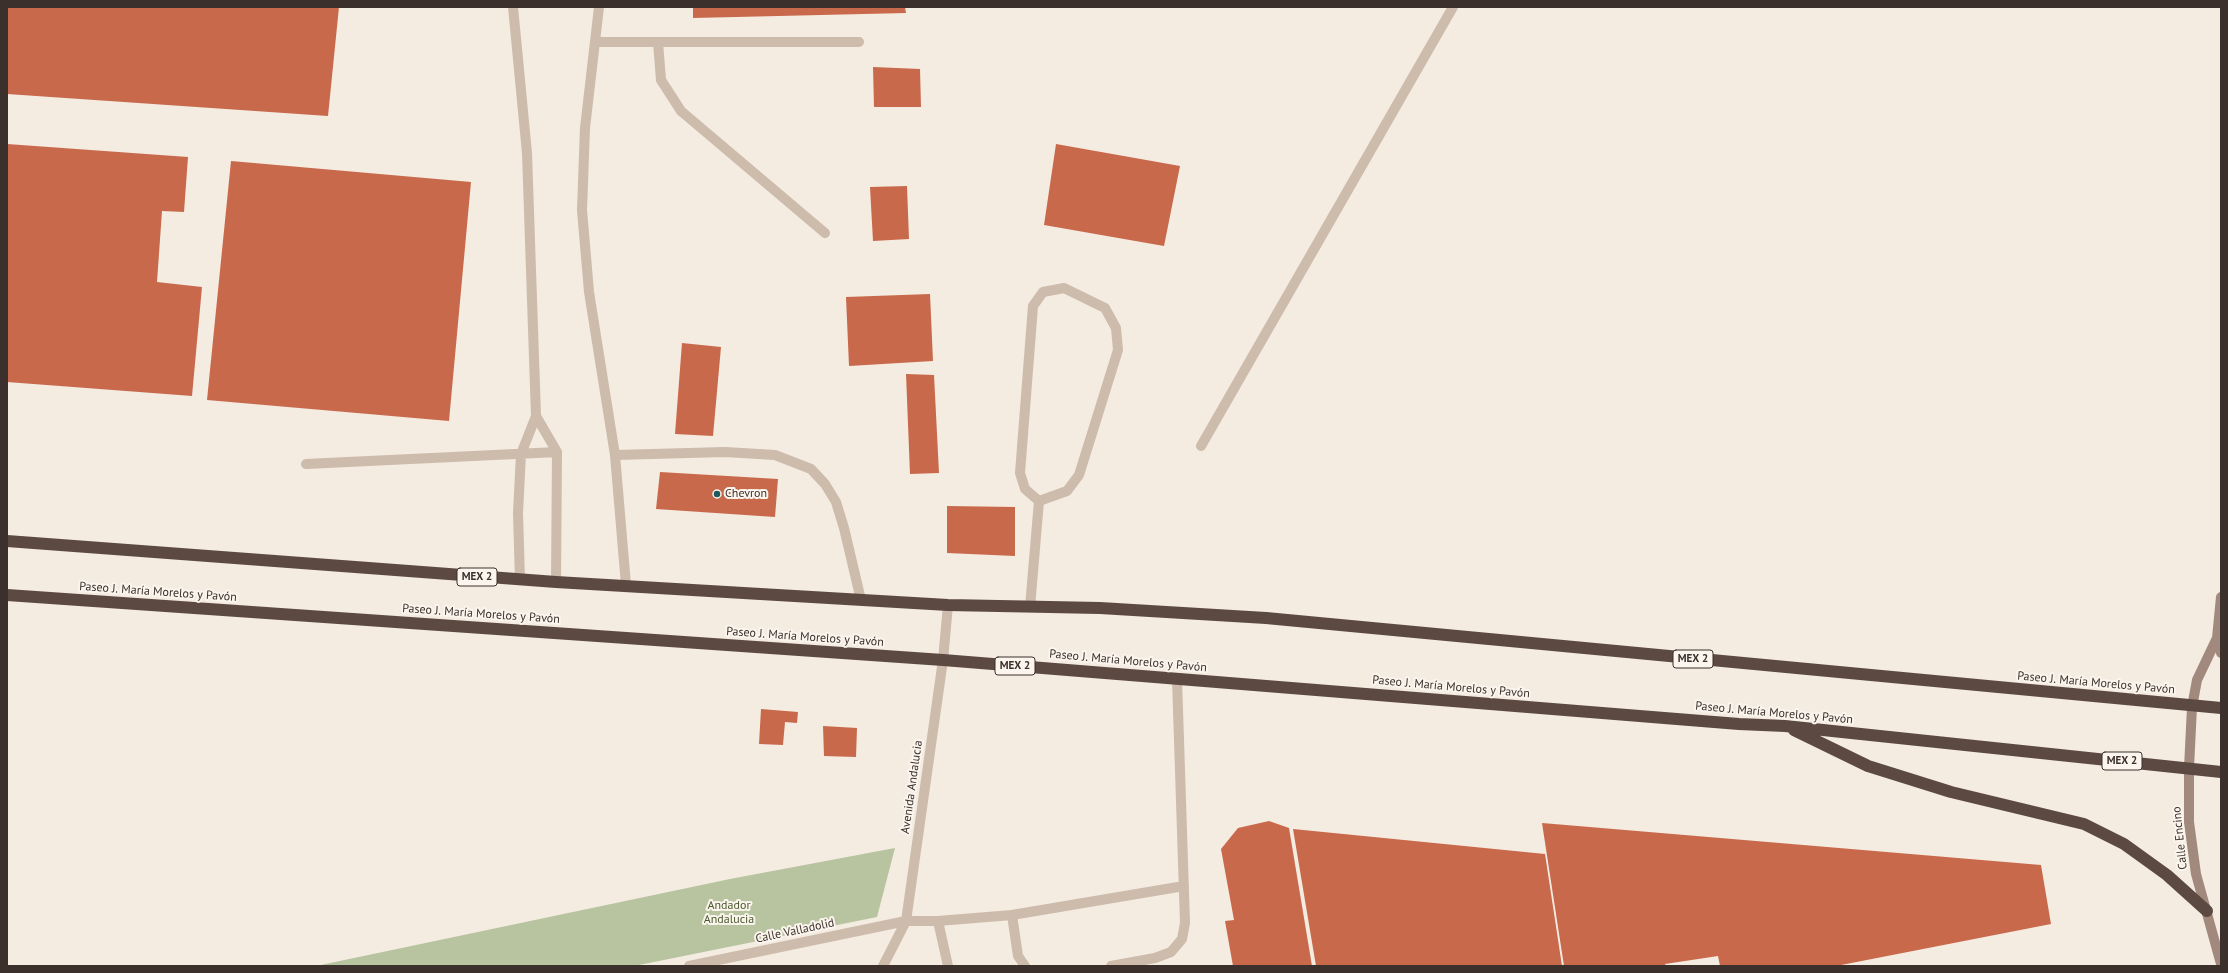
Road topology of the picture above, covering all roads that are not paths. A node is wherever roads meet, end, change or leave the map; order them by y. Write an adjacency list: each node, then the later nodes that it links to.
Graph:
1 (513, 7): 8 (street)
2 (599, 7): 4 (street)
3 (1453, 7): 9 (street)
4 (595, 42): 5 (street); 12 (street)
5 (658, 42): 6 (street); 7 (street)
6 (859, 42)
7 (825, 233)
8 (536, 416): 10 (street); 11 (street)
9 (1201, 446)
10 (557, 452): 11 (street); 17 (street)
11 (521, 454): 13 (street); 16 (street)
12 (615, 455): 18 (street); 21 (street)
13 (306, 464)
14 (1039, 501): 14 (street); 24 (street)
15 (7, 541): 16 (highway, Paseo J. María Morelos y Pavón / MEX 2)
16 (520, 580): 17 (highway, Paseo J. María Morelos y Pavón / MEX 2)
17 (556, 582): 18 (highway, Paseo J. María Morelos y Pavón / MEX 2)
18 (626, 585): 21 (highway, Paseo J. María Morelos y Pavón / MEX 2)
19 (7, 595): 27 (highway, Paseo J. María Morelos y Pavón / MEX 2)
20 (2221, 597): 22 (street)
21 (861, 600): 23 (highway, Paseo J. María Morelos y Pavón / MEX 2)
22 (2221, 602): 25 (street)
23 (948, 605): 24 (highway, Paseo J. María Morelos y Pavón / MEX 2); 27 (street, Avenida Andalucia)
24 (1030, 607): 29 (highway, Paseo J. María Morelos y Pavón / MEX 2)
25 (2217, 638): 26 (street); 29 (street, Calle Encino)
26 (2221, 653)
27 (943, 660): 28 (highway, Paseo J. María Morelos y Pavón / MEX 2); 37 (street, Avenida Andalucia)
28 (1177, 679): 31 (highway, Paseo J. María Morelos y Pavón / MEX 2); 34 (street)
29 (2192, 707): 30 (highway, Paseo J. María Morelos y Pavón / MEX 2); 32 (street, Calle Encino)
30 (2221, 708)
31 (1785, 726): 32 (highway, Paseo J. María Morelos y Pavón / MEX 2); 35 (highway)
32 (2189, 768): 33 (highway, Paseo J. María Morelos y Pavón / MEX 2); 35 (street, Calle Encino)
33 (2221, 772)
34 (1184, 886): 36 (street, Calle Valladolid); 44 (street)
35 (2207, 911): 39 (street, Calle Encino)
36 (1012, 915): 38 (street, Calle Valladolid); 43 (street)
37 (906, 921): 38 (street, Calle Valladolid); 40 (street, Calle Valladolid); 41 (street, Avenida Andalucia)
38 (938, 921): 42 (street)
39 (2221, 964)
40 (688, 966)
41 (883, 966)
42 (948, 966)
43 (1025, 966)
44 (1111, 966)

